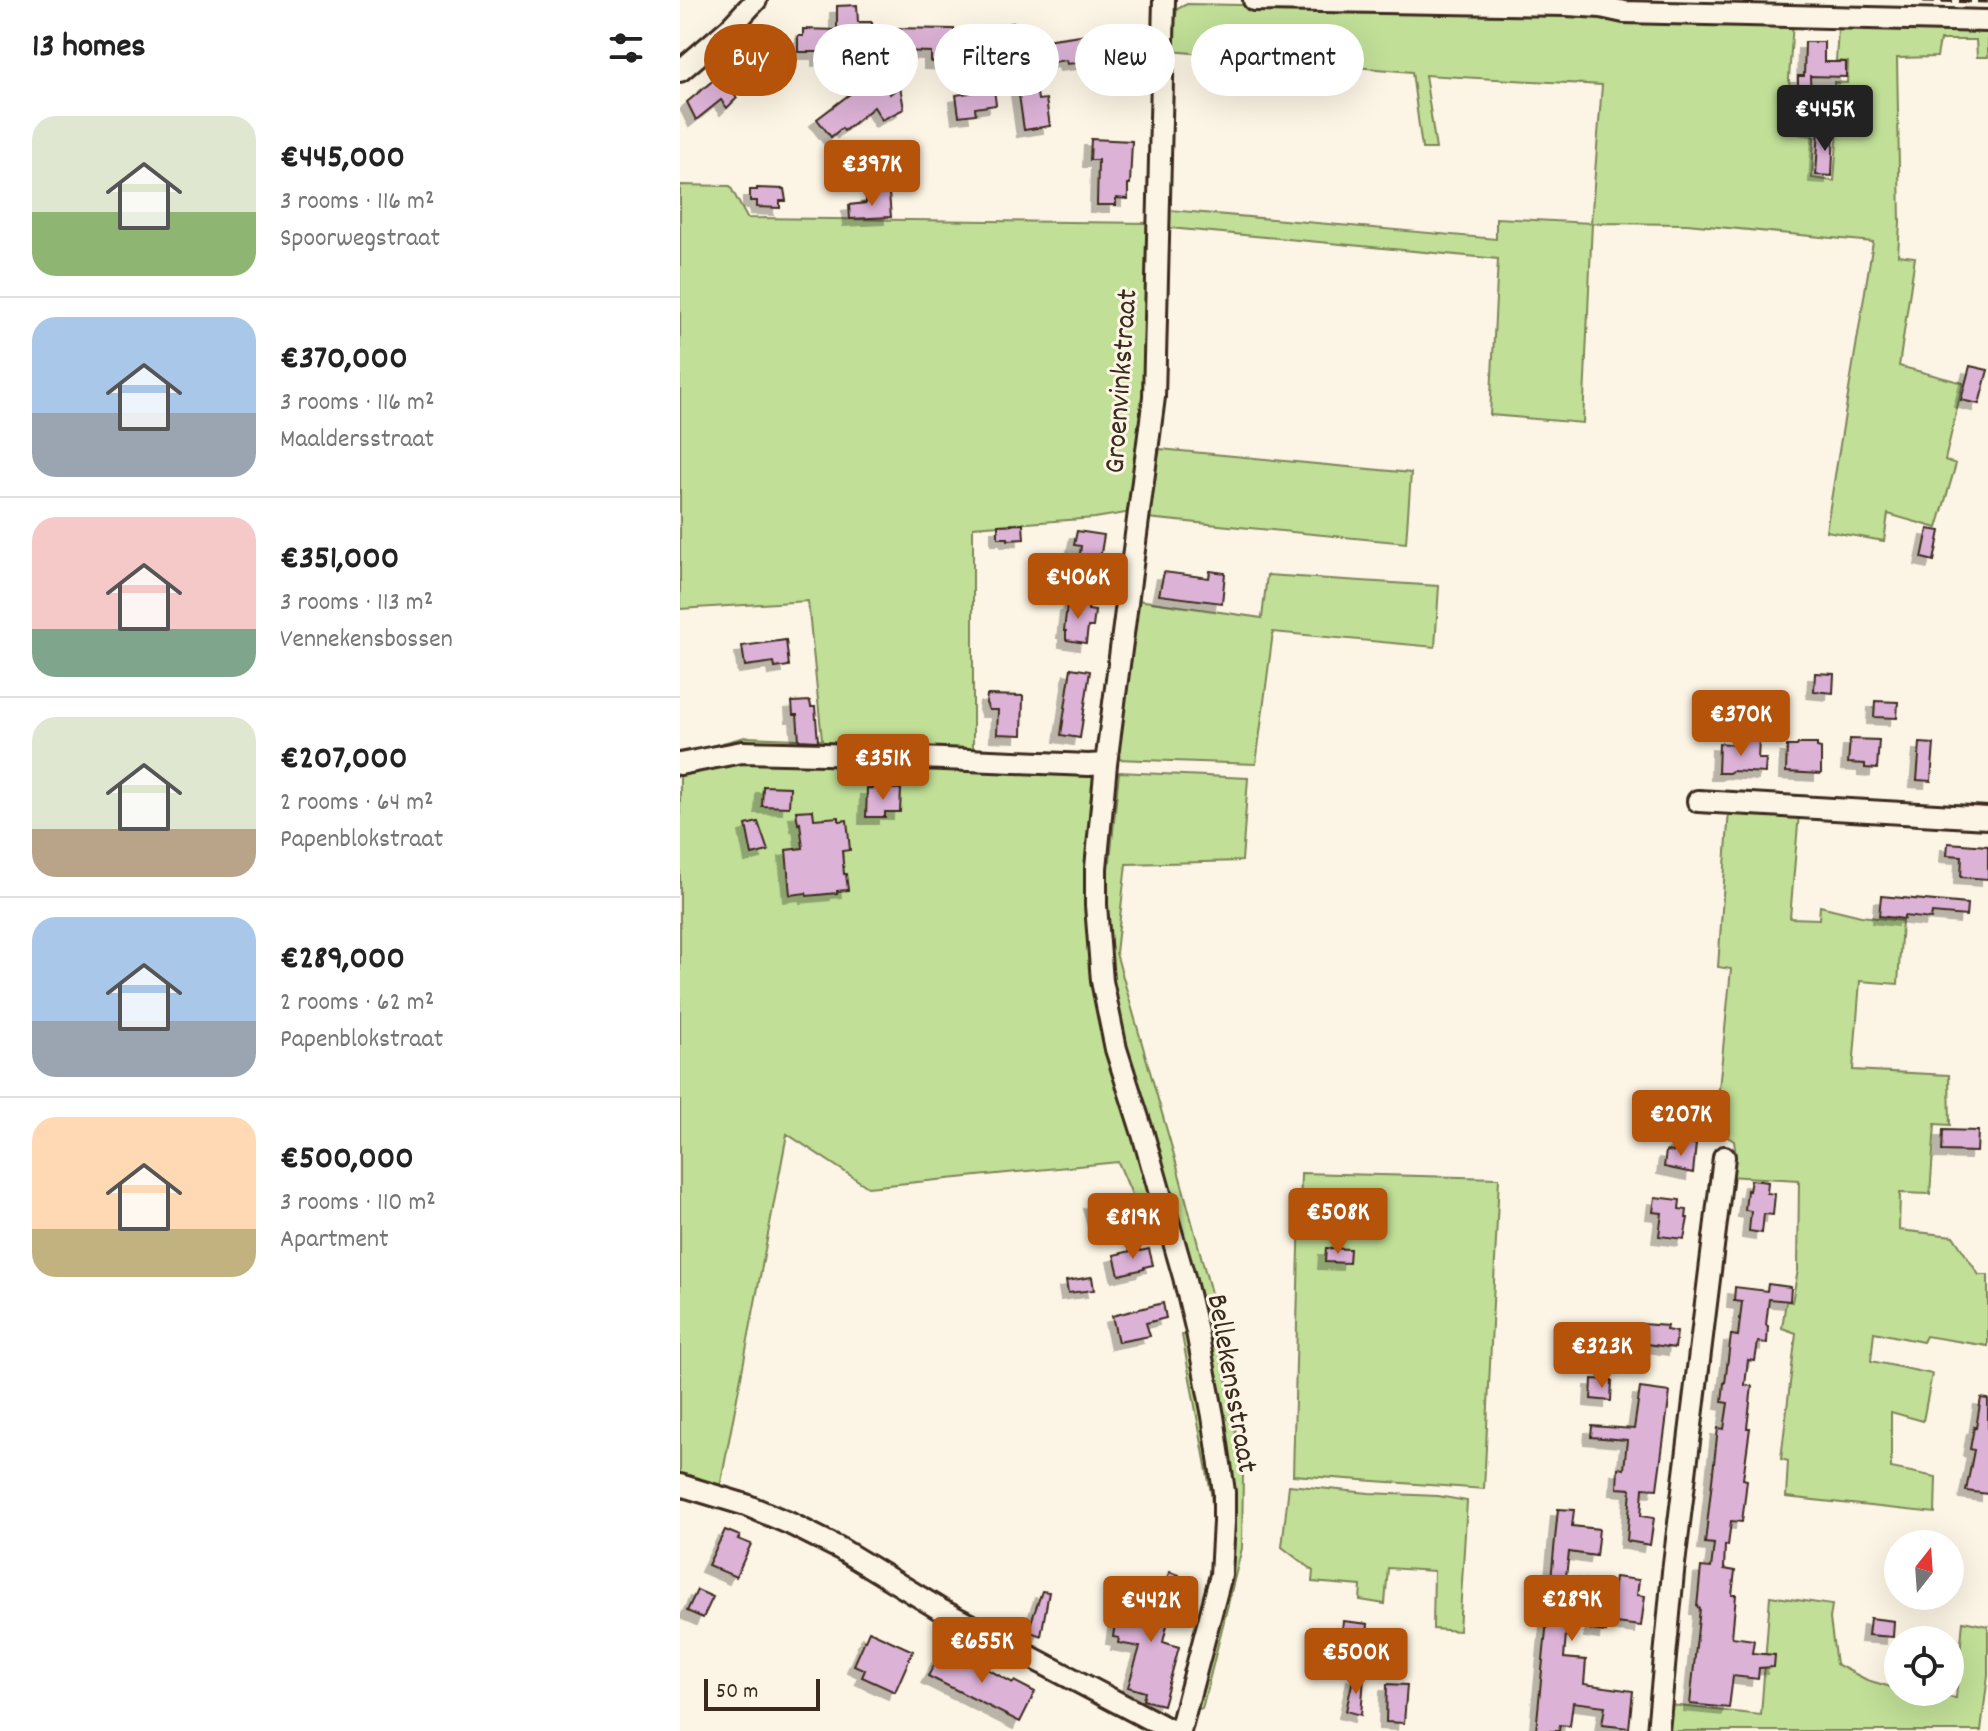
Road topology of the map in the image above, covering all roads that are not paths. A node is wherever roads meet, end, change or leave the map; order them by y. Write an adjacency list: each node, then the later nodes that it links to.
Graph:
1 (756, 0): 5 (street)
2 (1164, 0): 7 (street, Groenvinkstraat)
3 (1254, 0): 4 (street)
4 (1988, 21)
5 (680, 71)
6 (680, 764): 7 (street)
7 (1106, 764): 13 (street, Bellekensstraat)
8 (1698, 801): 9 (street)
9 (1988, 818)
10 (1724, 1157): 14 (street)
11 (680, 1485): 12 (street)
12 (1172, 1731)
13 (1180, 1731)
14 (1658, 1731)

